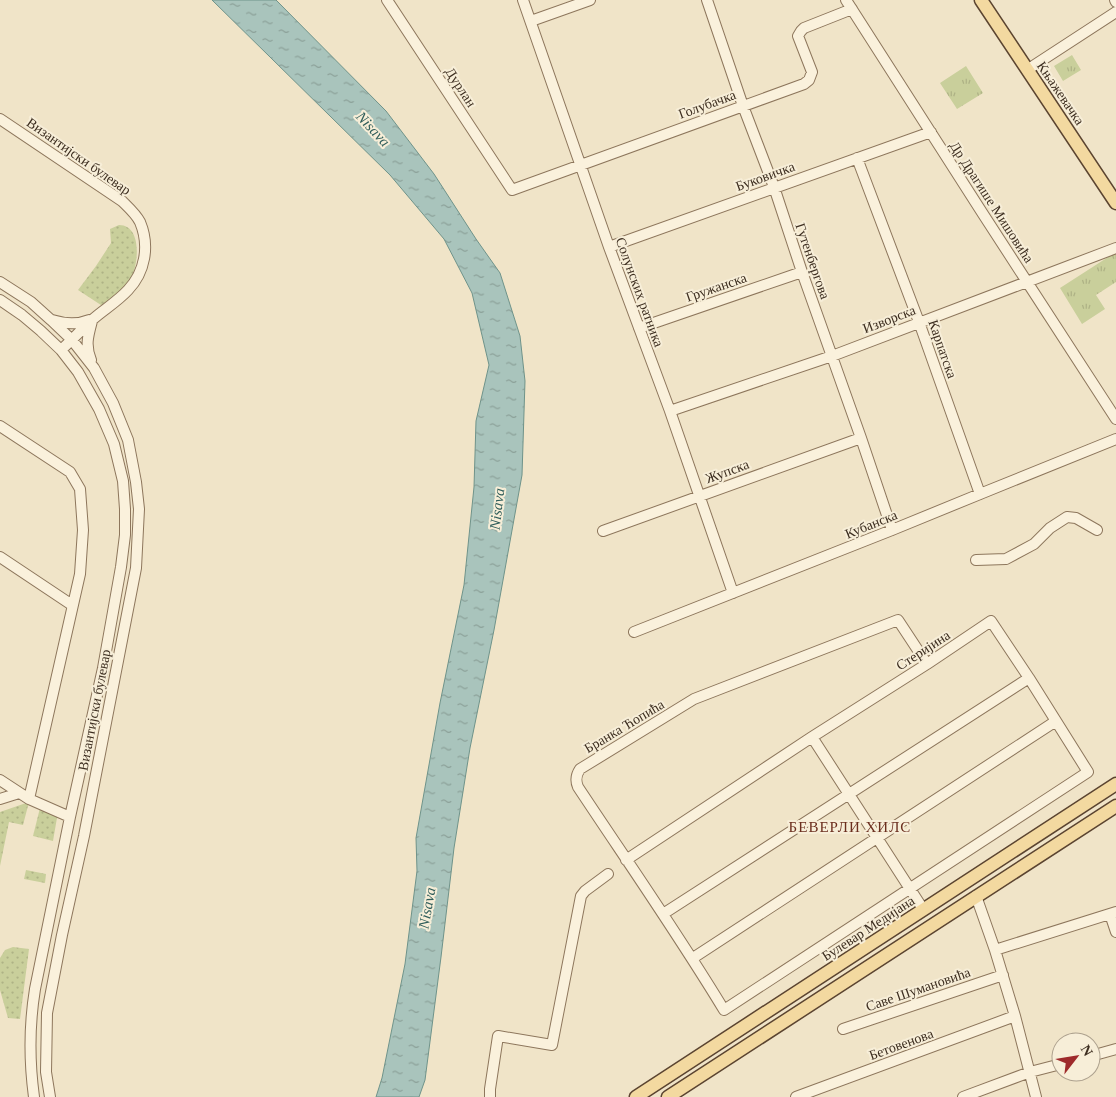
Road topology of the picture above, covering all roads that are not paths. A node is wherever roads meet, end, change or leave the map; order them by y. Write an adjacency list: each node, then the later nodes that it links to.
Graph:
1 (388, 0): 17 (street, Дурлан)
2 (523, 0): 9 (street, Солунских ратника)
3 (590, 0): 9 (street)
4 (707, 0): 11 (street, Гутенбергова)
5 (846, 0): 7 (street, Др Драгише Мишовића)
6 (981, 0): 10 (main road, Књажевачка)
7 (852, 10): 11 (street, Голубачка); 13 (street, Др Драгише Мишовића)
8 (1116, 12): 10 (street)
9 (531, 21): 15 (street, Солунских ратника)
10 (1027, 70): 18 (main road, Књажевачка)
11 (743, 106): 15 (street, Голубачка); 16 (street, Гутенбергова)
12 (0, 119): 25 (street, Византијски булевар)
13 (931, 132): 14 (street, Буковичка); 23 (street, Др Драгише Мишовића)
14 (857, 158): 16 (street, Буковичка); 27 (street, Карпатска)
15 (580, 165): 17 (street, Голубачка); 19 (street, Солунских ратника)
16 (774, 187): 19 (street, Буковичка); 21 (street, Гутенбергова)
17 (512, 190)
18 (1116, 203)
19 (608, 247): 28 (street, Солунских ратника)
20 (1116, 248): 23 (street, Изворска)
21 (802, 272): 28 (street, Гружанска); 31 (street, Гутенбергова)
22 (0, 282): 26 (street, Византијски булевар)
23 (1027, 283): 27 (street, Изворска); 34 (street, Др Драгише Мишовића)
24 (0, 300): 30 (street, Византијски булевар)
25 (93, 319): 26 (street); 29 (street, Византијски булевар); 32 (street)
26 (51, 320): 29 (street, Византијски булевар)
27 (919, 322): 31 (street, Изворска); 38 (street, Карпатска)
28 (639, 328): 33 (street, Солунских ратника)
29 (72, 340): 30 (street, Византијски булевар); 32 (street, Византијски булевар)
30 (61, 350): 60 (street, Византијски булевар)
31 (832, 356): 33 (street, Изворска); 36 (street, Гутенбергова)
32 (94, 368): 81 (street, Византијски булевар)
33 (670, 411): 39 (street, Солунских ратника)
34 (1116, 419)
35 (0, 426): 46 (street)
36 (861, 438): 39 (street, Жупска); 40 (street, Гутенбергова)
37 (1116, 439): 38 (street, Кубанска)
38 (980, 494): 40 (street, Кубанска)
39 (699, 495): 42 (street, Жупска); 45 (street, Солунских ратника)
40 (892, 530): 45 (street, Кубанска)
41 (1097, 530): 44 (street)
42 (603, 531)
43 (0, 557): 46 (street)
44 (976, 560)
45 (734, 593): 47 (street, Кубанска)
46 (72, 606): 57 (street)
47 (634, 632)
48 (927, 664): 49 (street, Стеријина); 51 (street, Стеријина); 62 (street, Бранка Ћопића)
49 (1029, 678): 50 (street, Стеријина); 56 (street)
50 (1056, 721): 52 (street, Стеријина); 61 (street)
51 (812, 737): 56 (street); 62 (street, Стеријина)
52 (1088, 772): 64 (street, Булевар Медијана)
53 (0, 780): 55 (street)
54 (1116, 784): 66 (main road, Булевар Медијана)
55 (19, 793): 57 (street); 58 (street)
56 (849, 795): 61 (street); 68 (street)
57 (30, 798): 60 (street)
58 (0, 799)
59 (1116, 806): 65 (main road)
60 (70, 818): 80 (street, Византијски булевар)
61 (878, 838): 64 (street); 71 (street)
62 (626, 860): 68 (street, Бранка Ћопића)
63 (608, 874): 82 (street)
64 (910, 888): 66 (street); 73 (street, Булевар Медијана)
65 (976, 896): 70 (street); 84 (main road)
66 (923, 909): 83 (main road, Булевар Медијана)
67 (1113, 913): 69 (street); 70 (street)
68 (663, 914): 71 (street, Бранка Ћопића)
69 (1116, 932)
70 (995, 950): 72 (street)
71 (693, 958): 73 (street, Бранка Ћопића)
72 (1003, 975): 74 (street); 75 (street, Саве Шумановића)
73 (724, 1010)
74 (1015, 1016): 79 (street); 85 (street, Бетовенова)
75 (843, 1030)
76 (1116, 1049): 77 (street)
77 (1101, 1053)
78 (1051, 1067): 79 (street)
79 (1030, 1072): 86 (street); 87 (street)
80 (34, 1097)
81 (50, 1097)
82 (490, 1097)
83 (636, 1097)
84 (668, 1097)
85 (796, 1097)
86 (963, 1097)
87 (1036, 1097)

